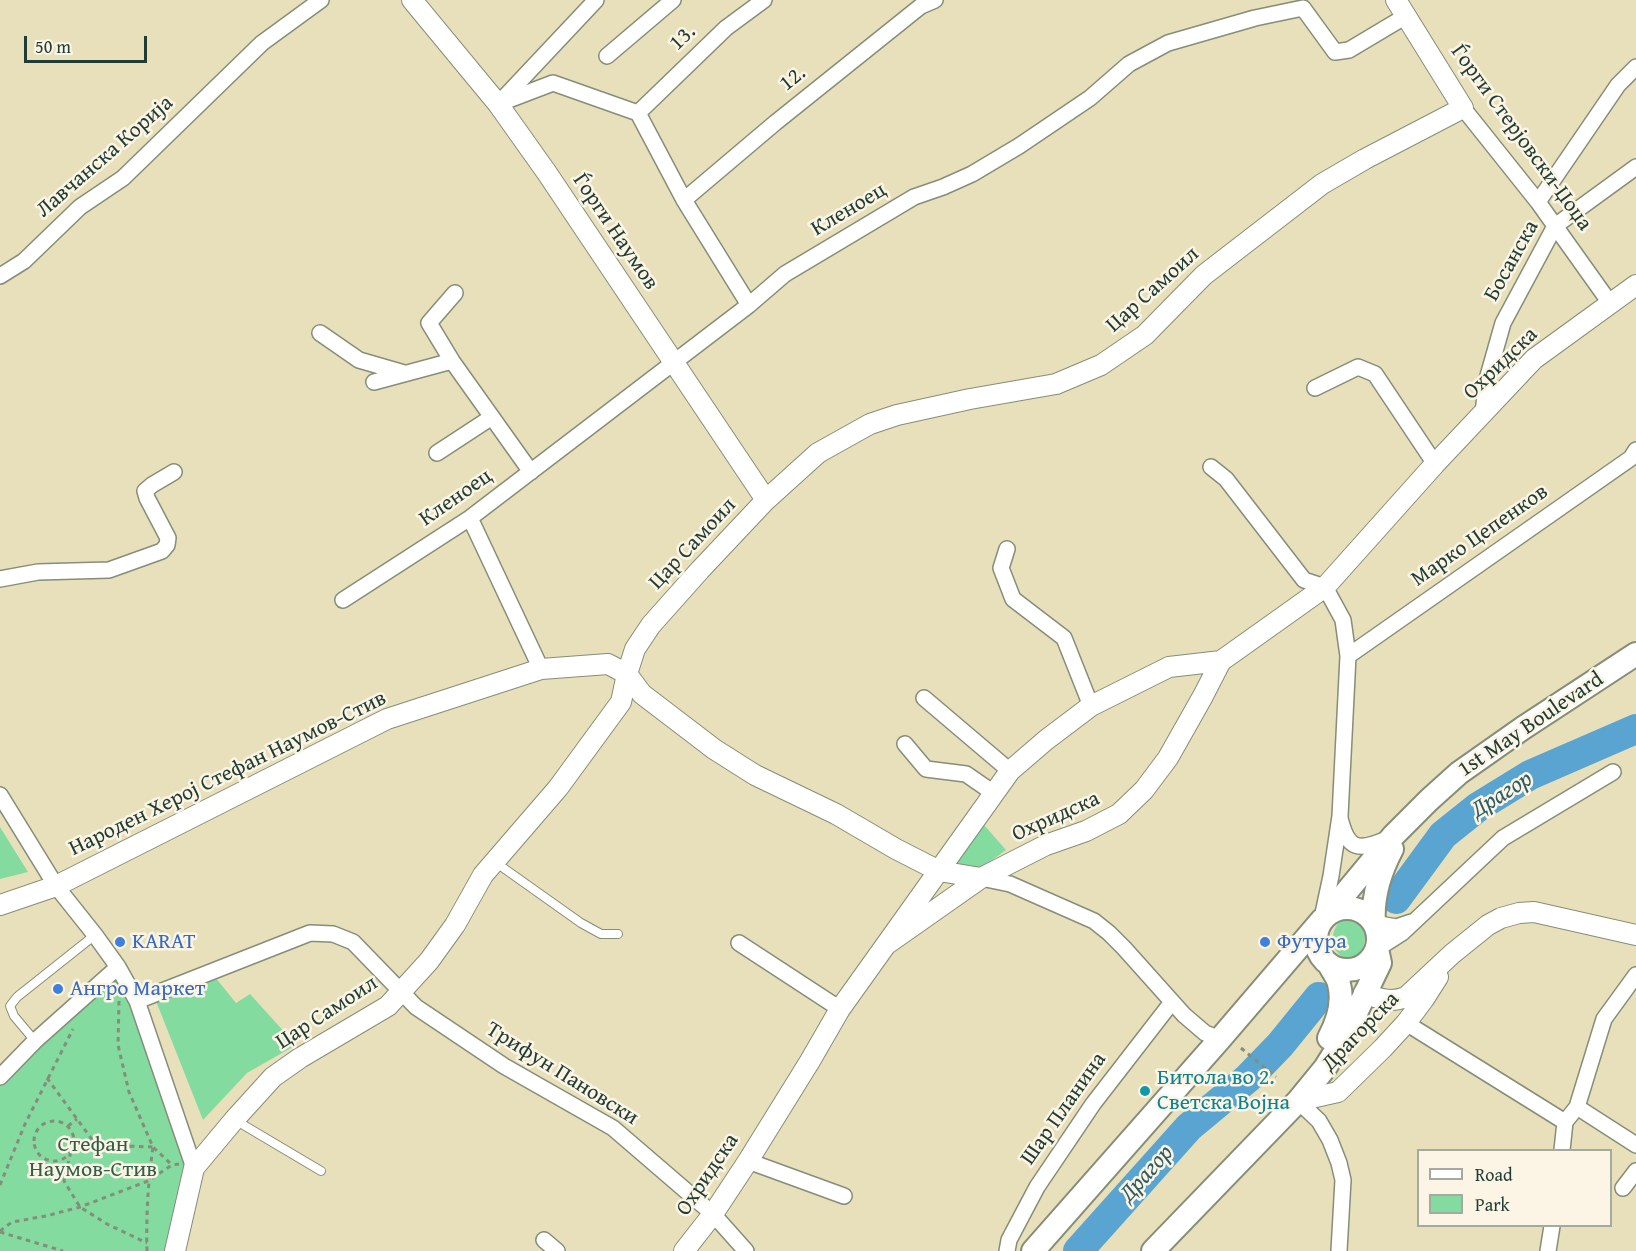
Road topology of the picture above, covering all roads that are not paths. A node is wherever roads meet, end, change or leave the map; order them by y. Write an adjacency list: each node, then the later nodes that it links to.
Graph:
1 (412, 0): 10 (street, Ѓорги Наумов)
2 (597, 0): 10 (street)
3 (673, 0): 8 (street)
4 (764, 0): 12 (street, 13.)
5 (935, 0): 14 (street, 12.)
6 (318, 1): 17 (street, Лавчанска Корија)
7 (1403, 6): 11 (street, Ѓорги Стерјовски-Џоџа); 21 (street, Кленоец)
8 (607, 56)
9 (1636, 67): 15 (street)
10 (498, 104): 12 (street); 24 (street, Ѓорги Наумов)
11 (1463, 108): 15 (street, Ѓорги Стерјовски-Џоџа); 36 (street, Цар Самоил)
12 (638, 113): 14 (street)
13 (1636, 167): 16 (street, Босанска)
14 (684, 200): 21 (street)
15 (1538, 202): 16 (street, Ѓорги Стерјовски-Џоџа)
16 (1555, 226): 20 (street, Ѓорги Стерјовски-Џоџа); 28 (street, Босанска)
17 (0, 276)
18 (1636, 285): 20 (street, Охридска)
19 (455, 293): 23 (street)
20 (1610, 303): 28 (street, Охридска)
21 (749, 305): 24 (street, Кленоец)
22 (320, 333): 25 (street)
23 (452, 361): 25 (street); 29 (street)
24 (674, 363): 35 (street, Кленоец); 36 (street, Ѓорги Наумов)
25 (404, 373): 26 (street)
26 (374, 382)
27 (1314, 388): 32 (street)
28 (1483, 415): 32 (street, Охридска)
29 (492, 417): 31 (street); 35 (street)
30 (1636, 450): 43 (street, Марко Цепенков)
31 (437, 453)
32 (1435, 464): 40 (street, Охридска)
33 (1211, 466): 40 (street)
34 (174, 472): 39 (street)
35 (531, 472): 37 (street, Кленоец)
36 (766, 500): 46 (street, Цар Самоил)
37 (470, 519): 41 (street, Кленоец); 45 (street)
38 (1007, 549): 48 (street)
39 (0, 579)
40 (1325, 587): 43 (street); 44 (street, Охридска)
41 (343, 600)
42 (1636, 654): 54 (main road, 1st May Boulevard)
43 (1348, 656): 55 (street)
44 (1221, 661): 48 (street, Охридска); 59 (street, Охридска)
45 (541, 669): 46 (street, Народен Херој Стефан Наумов-Стив); 60 (street, Народен Херој Стефан Наумов-Стив)
46 (627, 675): 57 (street, Цар Самоил); 58 (street, Народен Херој Стефан Наумов-Стив)
47 (924, 698): 50 (street)
48 (1091, 706): 50 (street, Охридска)
49 (905, 744): 52 (street, Охридска)
50 (1011, 771): 52 (street, Охридска)
51 (1613, 772): 63 (street)
52 (995, 794): 58 (street, Охридска)
53 (0, 795): 60 (street)
54 (1429, 800): 56 (main road, 1st May Boulevard); 64 (main road, 1st May Boulevard)
55 (1340, 816): 56 (street); 62 (street)
56 (1393, 836): 62 (main road, 1st May Boulevard)
57 (495, 861): 65 (lane); 75 (street, Цар Самоил)
58 (939, 871): 59 (street, Народен Херој Стефан Наумов-Стив); 69 (street, Охридска)
59 (981, 878): 69 (street, Охридска); 78 (street, Народен Херој Стефан Наумов-Стив)
60 (56, 886): 61 (street, Народен Херој Стефан Наумов-Стив); 66 (street)
61 (0, 905)
62 (1325, 917): 64 (main road); 72 (main road, 1st May Boulevard); 81 (main road, 1st May Boulevard)
63 (1419, 918): 64 (street); 71 (street)
64 (1374, 923): 71 (main road, 1st May Boulevard)
65 (618, 934)
66 (95, 935): 73 (street); 82 (lane)
67 (1636, 935): 70 (street, Драгорска)
68 (739, 943): 79 (street)
69 (887, 944): 79 (street, Охридска)
70 (1452, 954): 76 (street, Драгорска); 80 (street, Драгорска)
71 (1378, 956): 72 (main road); 76 (main road)
72 (1330, 966): 84 (main road, 1st May Boulevard)
73 (118, 967): 77 (street); 82 (street)
74 (1636, 975): 85 (street)
75 (402, 991): 77 (street, Трифун Пановски); 86 (street, Цар Самоил); 96 (street, Трифун Пановски)
76 (1364, 993): 84 (main road)
77 (137, 1001): 91 (street)
78 (1172, 1002): 81 (street, Народен Херој Стефан Наумов-Стив); 103 (street, Шар Планина)
79 (840, 1009): 90 (street, Охридска)
80 (1406, 1023): 84 (street, Драгорска); 87 (street)
81 (1220, 1040): 104 (main road, 1st May Boulevard)
82 (35, 1041): 83 (street)
83 (0, 1077)
84 (1298, 1101): 105 (main road); 106 (street)
85 (1577, 1107): 87 (street); 88 (street)
86 (234, 1120): 91 (street, Цар Самоил); 92 (lane)
87 (1565, 1122): 89 (street)
88 (1636, 1145)
89 (1562, 1149)
90 (748, 1161): 95 (street); 96 (street, Охридска)
91 (194, 1168): 99 (street, Цар Самоил)
92 (321, 1171)
93 (1636, 1171): 94 (street)
94 (1623, 1188)
95 (844, 1196)
96 (713, 1214): 101 (street, Охридска); 102 (street, Трифун Пановски)
97 (1552, 1227): 107 (street)
98 (544, 1240): 100 (street)
99 (175, 1251)
100 (557, 1251)
101 (684, 1251)
102 (746, 1251)
103 (1007, 1251)
104 (1033, 1251)
105 (1153, 1251)
106 (1339, 1251)
107 (1548, 1251)

